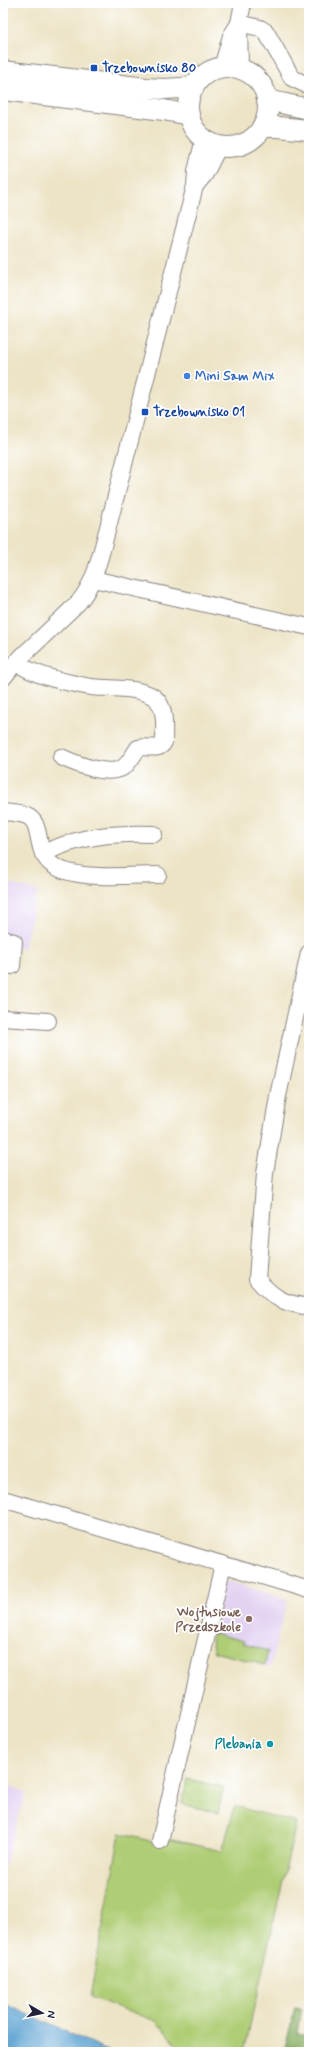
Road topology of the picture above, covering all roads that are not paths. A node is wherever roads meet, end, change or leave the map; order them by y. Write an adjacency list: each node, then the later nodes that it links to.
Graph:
1 (243, 3): 2 (street)
2 (239, 23): 3 (street); 5 (street)
3 (231, 68): 6 (main road); 8 (main road)
4 (3, 71): 6 (main road)
5 (309, 86)
6 (194, 87): 10 (main road)
7 (3, 90): 10 (main road)
8 (267, 100): 9 (main road); 11 (main road)
9 (309, 109)
10 (189, 115): 13 (main road)
11 (262, 127): 12 (main road); 13 (main road)
12 (309, 130)
13 (212, 142): 14 (street)
14 (93, 579): 15 (street); 16 (street)
15 (309, 627)
16 (16, 662): 17 (street); 18 (street)
17 (3, 678)
18 (61, 757)
19 (3, 812): 21 (street)
20 (154, 834): 21 (street)
21 (43, 854): 22 (street)
22 (158, 875)
23 (3, 939): 25 (street)
24 (309, 953): 28 (street)
25 (12, 966)
26 (3, 1018): 27 (street)
27 (48, 1021)
28 (309, 1307)
29 (3, 1499): 30 (street)
30 (223, 1564): 31 (street); 32 (street)
31 (309, 1590)
32 (160, 1841)

